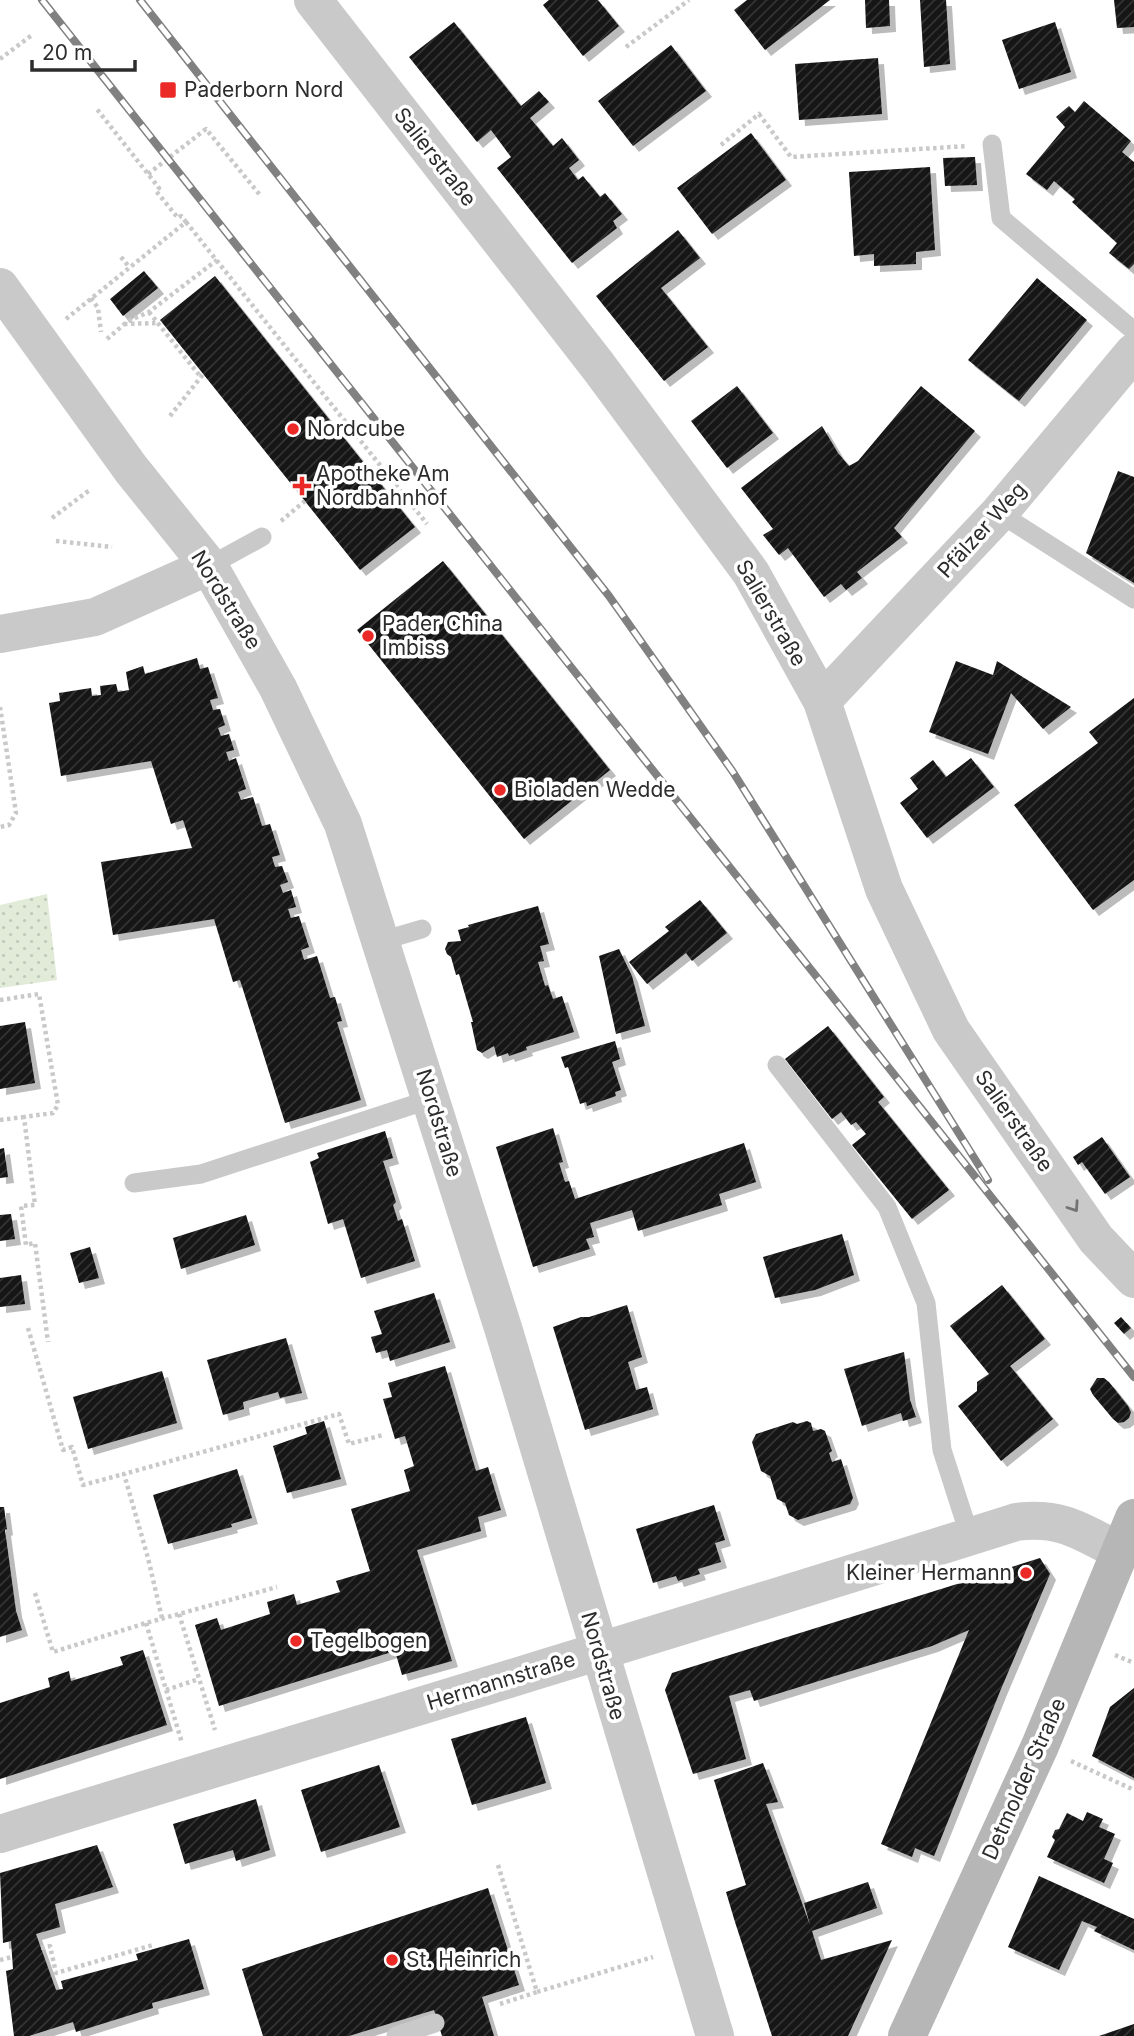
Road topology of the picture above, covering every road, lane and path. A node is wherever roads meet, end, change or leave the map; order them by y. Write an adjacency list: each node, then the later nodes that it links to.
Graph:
1 (313, 0): 36 (street, Salierstraße)
2 (689, 0): 4 (path)
3 (32, 35): 5 (path)
4 (626, 47)
5 (0, 59)
6 (96, 107): 9 (path)
7 (992, 144): 8 (path); 22 (lane)
8 (721, 145)
9 (148, 174): 10 (path); 11 (path)
10 (260, 195)
11 (186, 222): 13 (path); 14 (path)
12 (121, 257): 14 (path)
13 (216, 260): 17 (path); 29 (path)
14 (130, 268): 16 (path)
15 (0, 287): 33 (street, Nordstraße)
16 (91, 298): 18 (path); 21 (path)
17 (149, 312): 19 (path); 20 (path)
18 (66, 320)
19 (158, 323): 20 (path); 25 (path)
20 (124, 324): 23 (path)
21 (101, 331)
22 (1134, 331)
23 (107, 339)
24 (1134, 352): 27 (street, Pfälzer Weg)
25 (170, 415)
26 (91, 489): 28 (path)
27 (999, 513): 34 (lane); 36 (street, Pfälzer Weg)
28 (52, 518)
29 (427, 524)
30 (262, 537): 33 (lane)
31 (56, 541): 32 (path)
32 (112, 547)
33 (209, 566): 35 (street); 40 (street, Nordstraße)
34 (1134, 599)
35 (0, 634)
36 (822, 701): 47 (street, Salierstraße, one-way to 47)
37 (0, 707): 38 (path)
38 (0, 827)
39 (422, 929): 40 (lane)
40 (381, 941): 43 (street, Nordstraße)
41 (0, 1000): 44 (path)
42 (777, 1065): 53 (lane)
43 (431, 1100): 46 (lane); 59 (street, Nordstraße)
44 (24, 1117): 45 (path); 49 (path)
45 (0, 1120)
46 (134, 1183)
47 (1134, 1279)
48 (28, 1328): 51 (path)
49 (48, 1342)
50 (383, 1435): 51 (path)
51 (124, 1474): 57 (path)
52 (1127, 1535): 53 (street, Hermannstraße); 64 (main road, Detmolder Straße)
53 (970, 1537): 59 (street, Hermannstraße)
54 (277, 1587): 56 (path)
55 (35, 1593): 58 (path)
56 (179, 1614): 57 (path); 62 (path)
57 (162, 1618): 58 (path)
58 (146, 1623): 63 (path)
59 (599, 1651): 65 (street, Hermannstraße); 70 (street, Nordstraße)
60 (1114, 1654): 61 (path)
61 (1134, 1663)
62 (199, 1679): 63 (path); 65 (path)
63 (166, 1690): 65 (path)
64 (1040, 1746): 66 (path); 79 (main road, Detmolder Straße)
65 (209, 1770): 67 (street, Hermannstraße)
66 (1134, 1790)
67 (0, 1834)
68 (498, 1865): 74 (path)
69 (153, 1945): 71 (path)
70 (688, 1947): 74 (path); 78 (street, Nordstraße)
71 (41, 1948)
72 (12, 1957): 73 (path)
73 (0, 1960)
74 (537, 1992): 75 (path)
75 (500, 2004)
76 (435, 2024): 77 (lane)
77 (396, 2036)
78 (715, 2036)
79 (907, 2036)

